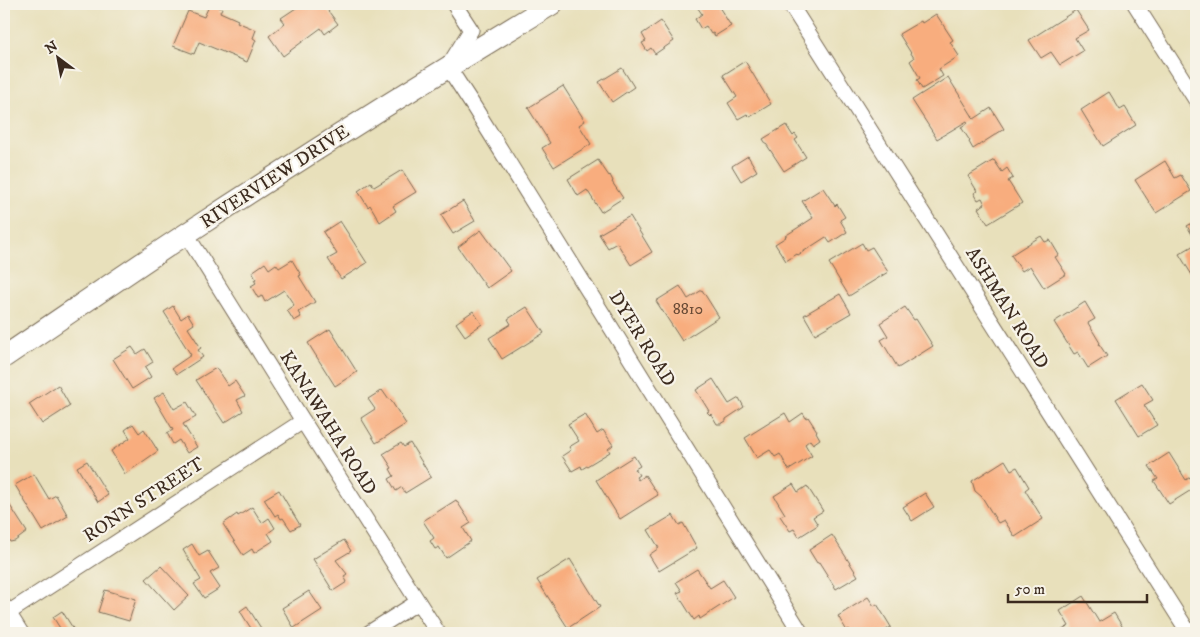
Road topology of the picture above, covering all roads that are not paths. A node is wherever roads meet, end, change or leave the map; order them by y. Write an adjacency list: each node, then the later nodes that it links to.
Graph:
1 (454, 4): 5 (street)
2 (552, 4): 5 (street, RIVERVIEW DRIVE)
3 (790, 4): 16 (street, ASHMAN ROAD)
4 (1135, 4): 6 (street)
5 (448, 67): 7 (street, RIVERVIEW DRIVE); 15 (street, DYER ROAD)
6 (1196, 100)
7 (186, 234): 8 (street, RIVERVIEW DRIVE); 9 (street, KANAWAHA ROAD)
8 (4, 357)
9 (303, 421): 10 (street, KANAWAHA ROAD); 11 (street, RONN STREET)
10 (418, 602): 13 (street); 14 (street, KANAWAHA ROAD)
11 (6, 610): 12 (street)
12 (21, 633)
13 (369, 633)
14 (438, 633)
15 (801, 633)
16 (1189, 633)

